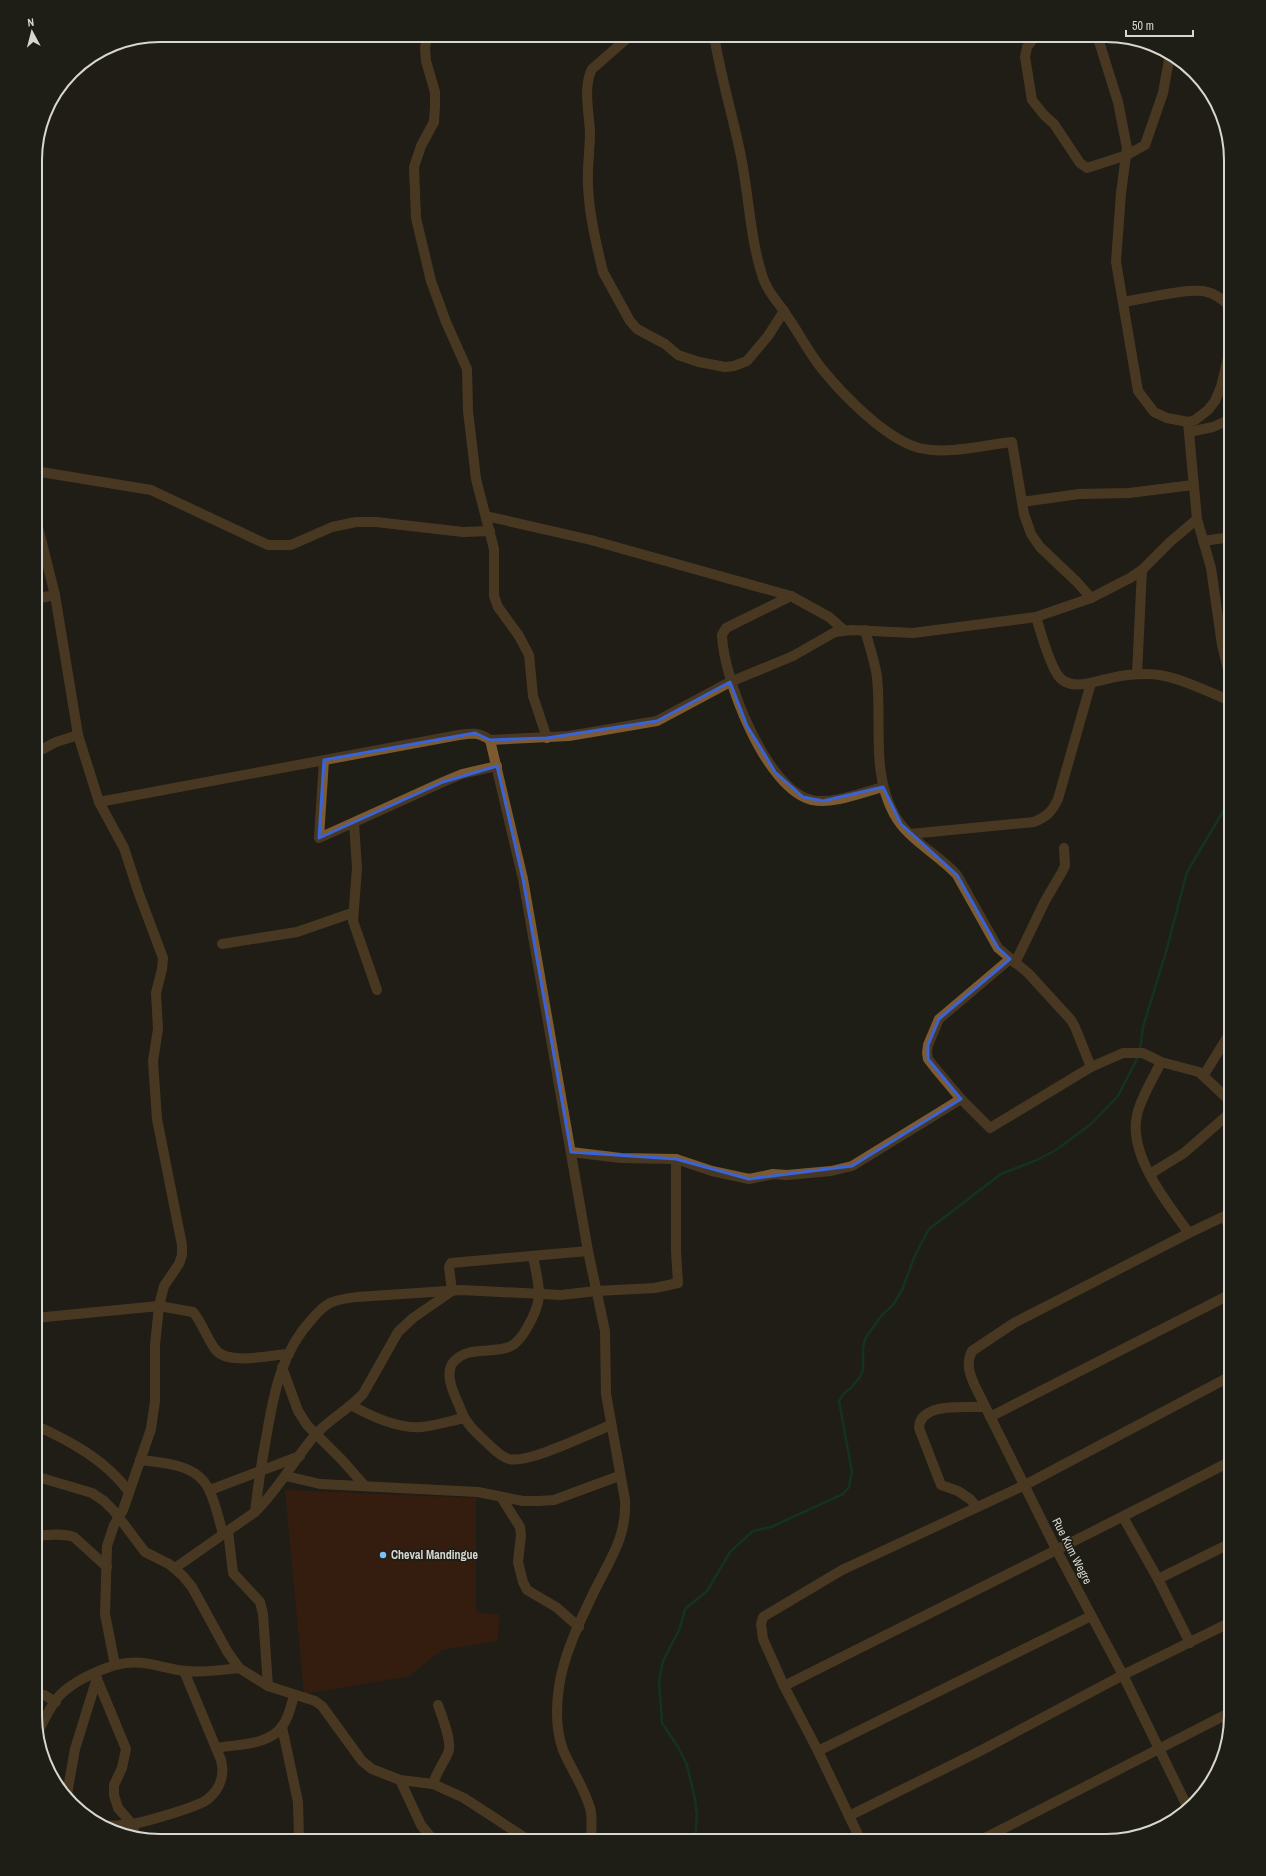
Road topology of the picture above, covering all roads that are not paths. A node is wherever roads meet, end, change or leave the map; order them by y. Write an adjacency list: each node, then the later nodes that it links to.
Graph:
1 (426, 42): 20 (street)
2 (624, 42): 10 (street)
3 (715, 42): 10 (street)
4 (1031, 42): 7 (street)
5 (1099, 42): 7 (street)
6 (1169, 61): 7 (street)
7 (1127, 155): 9 (street)
8 (1224, 301): 9 (street)
9 (1123, 302): 14 (street)
10 (784, 310): 19 (street)
11 (1224, 374): 13 (street)
12 (1224, 385): 13 (street)
13 (1221, 387): 14 (street)
14 (1188, 422): 16 (street)
15 (1224, 423): 16 (street)
16 (1189, 432): 18 (street)
17 (42, 472): 22 (street)
18 (1193, 485): 19 (street); 21 (street)
19 (1022, 502): 30 (street)
20 (486, 516): 22 (street); 28 (street)
21 (1197, 519): 24 (street); 26 (street)
22 (490, 531): 40 (street)
23 (1224, 538): 24 (street)
24 (1203, 541): 34 (street)
25 (42, 543): 27 (street)
26 (1142, 570): 30 (street); 35 (street)
27 (55, 595): 29 (street); 39 (street)
28 (791, 596): 32 (street); 36 (street)
29 (42, 598)
30 (1091, 598): 31 (street)
31 (1036, 617): 33 (street); 37 (street)
32 (844, 630): 33 (street); 36 (street)
33 (865, 630): 45 (street)
34 (1224, 653)
35 (1136, 674): 37 (street); 38 (street)
36 (730, 682): 40 (street); 45 (street)
37 (1091, 683): 48 (street)
38 (1224, 698)
39 (78, 735): 42 (street); 46 (street)
40 (547, 738): 41 (street)
41 (490, 740): 43 (street); 44 (street)
42 (42, 749)
43 (324, 760): 46 (street); 47 (street)
44 (497, 766): 47 (street); 61 (street)
45 (883, 787): 48 (street)
46 (99, 802): 72 (street)
47 (354, 823): 50 (street)
48 (910, 834): 52 (street)
49 (1064, 848): 52 (street)
50 (352, 913): 51 (street); 53 (street)
51 (222, 944)
52 (1012, 961): 56 (street); 59 (street)
53 (377, 990)
54 (1224, 1042): 57 (street)
55 (1161, 1062): 56 (street); 57 (street); 63 (street)
56 (1091, 1067): 59 (street)
57 (1204, 1075): 58 (street)
58 (1224, 1095)
59 (961, 1099): 62 (street)
60 (1224, 1118): 63 (street)
61 (571, 1152): 62 (street); 66 (street)
62 (676, 1159): 69 (street)
63 (1150, 1174): 65 (street)
64 (1224, 1217): 65 (street)
65 (1189, 1233): 78 (street, Rue Kum Wegre)
66 (588, 1251): 67 (street); 69 (street)
67 (533, 1256): 68 (street); 70 (street)
68 (452, 1291): 70 (street); 74 (street); 77 (street)
69 (596, 1291): 70 (street); 81 (street)
70 (540, 1295): 80 (street)
71 (1224, 1298): 79 (street)
72 (159, 1306): 73 (street); 74 (street); 85 (street)
73 (42, 1317)
74 (289, 1354): 75 (street)
75 (282, 1367): 83 (street); 87 (street)
76 (1224, 1380): 91 (street)
77 (351, 1405): 80 (street); 83 (street)
78 (985, 1407): 79 (street, Rue Kum Wegre); 96 (street)
79 (990, 1417): 91 (street, Rue Kum Wegre)
80 (464, 1418): 81 (street)
81 (611, 1425): 89 (street)
82 (42, 1428): 94 (street)
83 (315, 1435): 84 (street); 92 (street)
84 (300, 1456): 87 (street); 88 (street)
85 (140, 1460): 93 (street); 94 (street)
86 (1224, 1465): 99 (street)
87 (260, 1471): 93 (street); 97 (street)
88 (286, 1476): 92 (street); 97 (street)
89 (619, 1476): 95 (street); 109 (street)
90 (42, 1478): 98 (street)
91 (1025, 1485): 96 (street); 103 (street, Rue Kum Wegre)
92 (365, 1486): 95 (street)
93 (210, 1490): 100 (street)
94 (129, 1492): 98 (street)
95 (501, 1497): 109 (street)
96 (977, 1507): 117 (street)
97 (254, 1512): 100 (street)
98 (119, 1517): 104 (street); 105 (street)
99 (1123, 1517): 103 (street); 106 (street)
100 (226, 1532): 105 (street); 116 (street)
101 (42, 1535): 104 (street)
102 (1224, 1546): 106 (street)
103 (1056, 1549): 107 (street, Rue Kum Wegre); 117 (street)
104 (107, 1567): 111 (street)
105 (175, 1568): 112 (street)
106 (1158, 1579): 110 (street)
107 (1091, 1616): 115 (street, Rue Kum Wegre); 127 (street)
108 (1224, 1626): 110 (street)
109 (579, 1627): 139 (street)
110 (1190, 1643): 115 (street)
111 (115, 1665): 113 (street); 114 (street)
112 (239, 1668): 113 (street); 116 (street)
113 (184, 1671): 125 (street)
114 (98, 1675): 120 (street); 130 (street); 133 (street)
115 (1124, 1675): 126 (street, Rue Kum Wegre); 132 (street)
116 (268, 1686): 119 (street)
117 (784, 1686): 127 (street)
118 (42, 1695): 120 (street)
119 (294, 1696): 124 (street); 128 (street)
120 (56, 1702): 123 (street)
121 (438, 1705): 129 (street)
122 (1224, 1716): 126 (street)
123 (43, 1724)
124 (282, 1727): 125 (street); 136 (street)
125 (216, 1748): 133 (street)
126 (1159, 1750): 131 (street, Rue Kum Wegre); 141 (street)
127 (818, 1751): 132 (street)
128 (400, 1780): 129 (street); 137 (street)
129 (433, 1784): 138 (street)
130 (68, 1790)
131 (1185, 1803)
132 (849, 1816): 140 (street)
133 (132, 1824): 134 (street); 135 (street)
134 (116, 1825)
135 (134, 1831)
136 (300, 1834)
137 (428, 1834)
138 (519, 1834)
139 (591, 1834)
140 (858, 1834)
141 (993, 1834)

